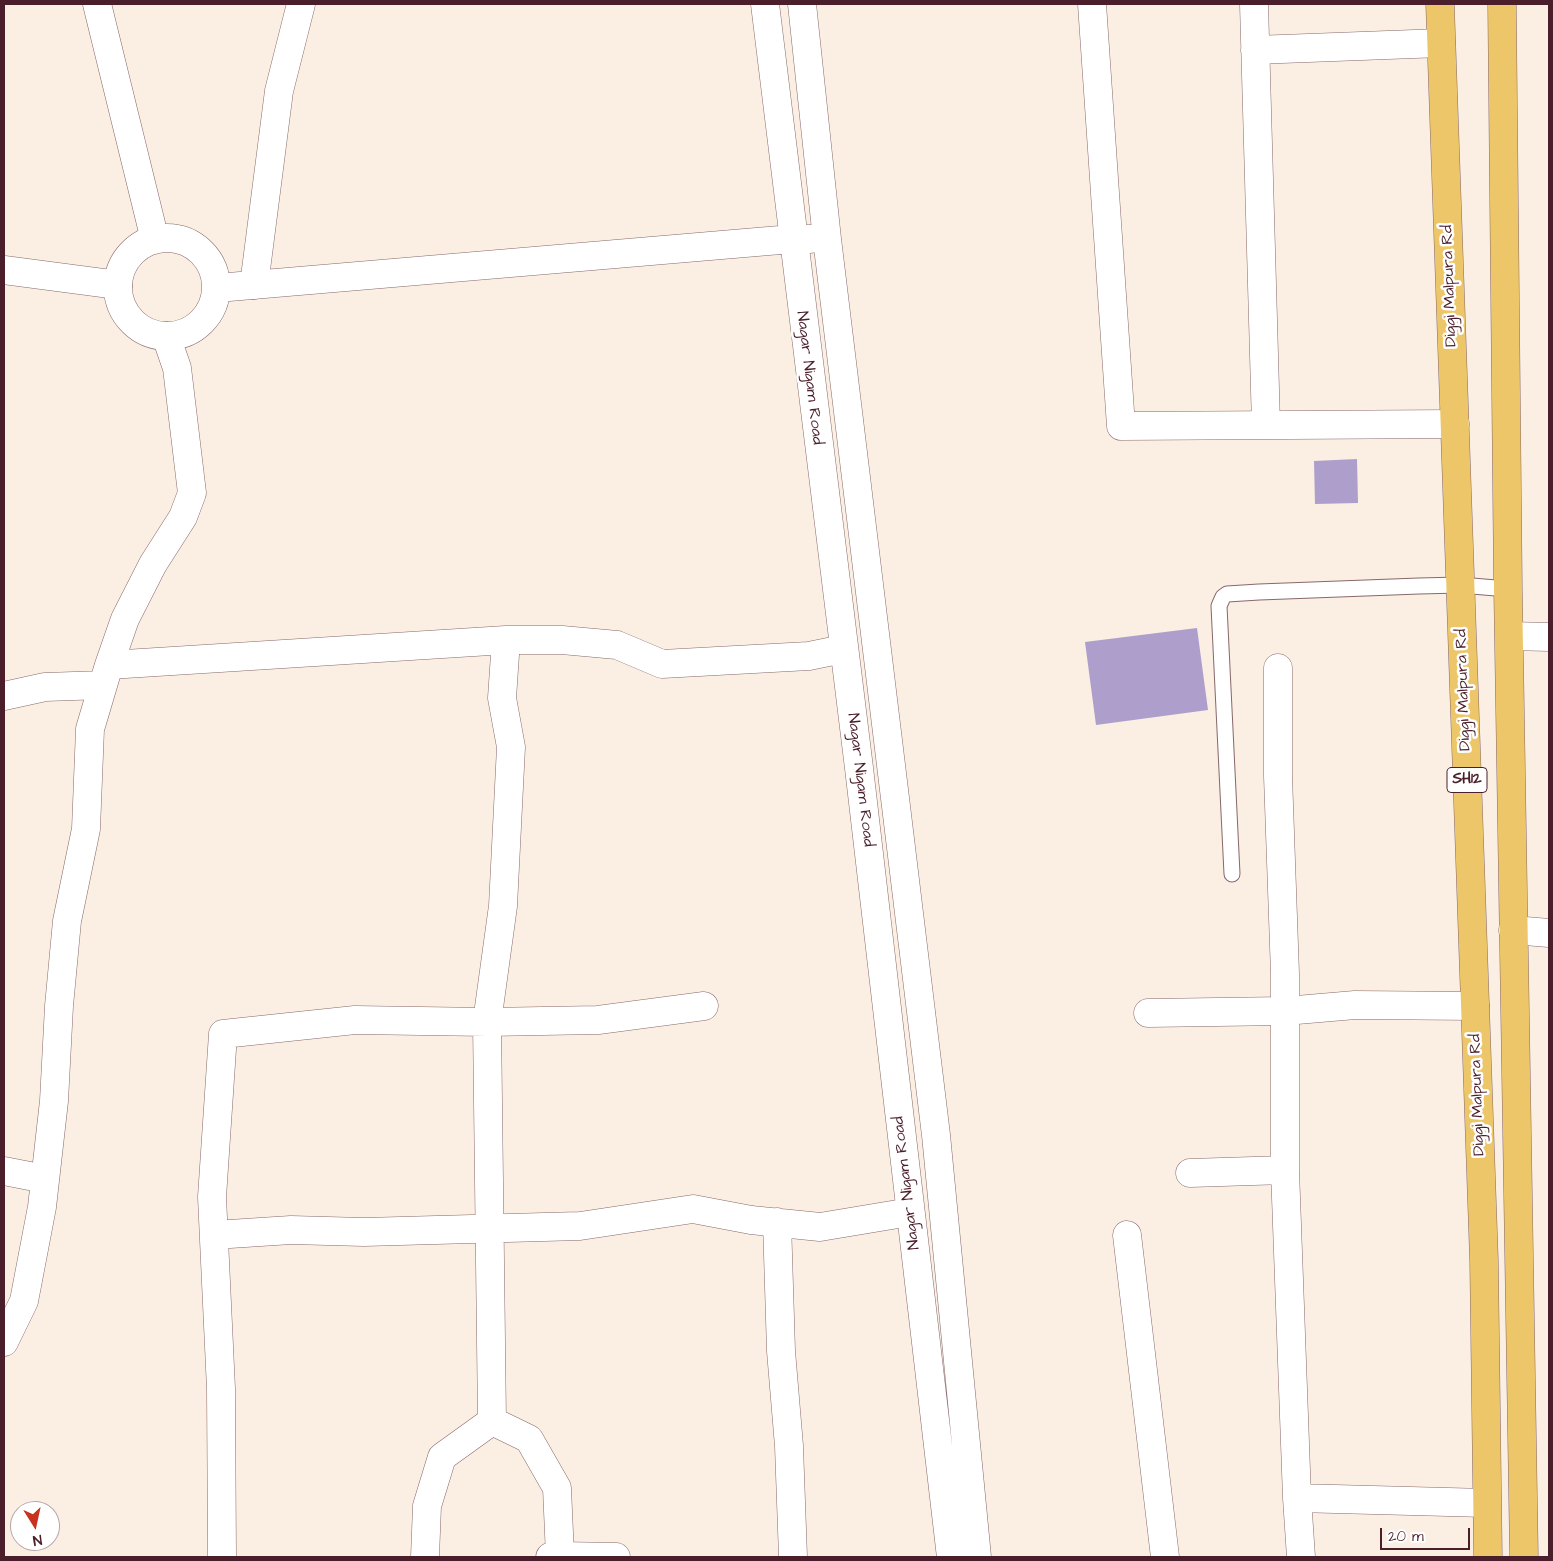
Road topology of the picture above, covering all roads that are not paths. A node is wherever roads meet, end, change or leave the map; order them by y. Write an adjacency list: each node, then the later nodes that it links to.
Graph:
1 (98, 4): 13 (street)
2 (301, 4): 15 (street)
3 (765, 4): 11 (street, Nagar Nigam Road)
4 (802, 4): 12 (street, Nagar Nigam Road)
5 (1092, 4): 20 (street)
6 (1254, 4): 10 (street)
7 (1440, 4): 9 (main road, Diggi Malpura Rd / SH12)
8 (1502, 4): 22 (main road)
9 (1442, 43): 10 (street); 19 (main road, Diggi Malpura Rd / SH12)
10 (1255, 50): 20 (street)
11 (792, 239): 12 (street); 15 (street); 26 (street, Nagar Nigam Road)
12 (827, 239): 57 (street, Nagar Nigam Road)
13 (155, 240): 16 (street); 17 (street)
14 (4, 270): 16 (street)
15 (254, 285): 17 (street)
16 (118, 286): 18 (street)
17 (217, 288): 18 (street)
18 (166, 336): 28 (street)
19 (1455, 424): 20 (street); 21 (main road, Diggi Malpura Rd / SH12)
20 (1266, 425)
21 (1460, 585): 22 (lane); 30 (lane); 34 (main road, Diggi Malpura Rd / SH12)
22 (1508, 588): 23 (main road)
23 (1510, 636): 24 (street); 31 (main road)
24 (1549, 637)
25 (506, 640): 26 (street); 28 (street); 37 (street)
26 (843, 649): 42 (street, Nagar Nigam Road)
27 (1278, 668): 35 (street)
28 (106, 675): 29 (street); 41 (street)
29 (4, 696)
30 (1232, 874)
31 (1513, 930): 32 (street); 61 (main road)
32 (1549, 933)
33 (704, 1006): 37 (street)
34 (1475, 1006): 35 (street); 50 (main road, Diggi Malpura Rd / SH12)
35 (1285, 1011): 36 (street); 38 (street)
36 (1148, 1013)
37 (487, 1022): 44 (street); 45 (street)
38 (1285, 1170): 40 (street); 49 (street)
39 (4, 1171): 41 (street)
40 (1190, 1174)
41 (45, 1179): 47 (street)
42 (910, 1212): 43 (street); 56 (street, Nagar Nigam Road)
43 (777, 1222): 44 (street); 55 (street)
44 (489, 1228): 45 (street); 48 (street)
45 (214, 1235): 51 (street)
46 (1127, 1235): 58 (street)
47 (4, 1342)
48 (492, 1421): 52 (street); 53 (street)
49 (1297, 1498): 50 (street); 59 (street)
50 (1486, 1503): 60 (main road, Diggi Malpura Rd / SH12)
51 (222, 1557)
52 (425, 1557)
53 (555, 1557): 54 (street)
54 (616, 1557)
55 (793, 1557)
56 (951, 1557)
57 (977, 1557)
58 (1165, 1557)
59 (1301, 1557)
60 (1488, 1557)
61 (1524, 1557)

